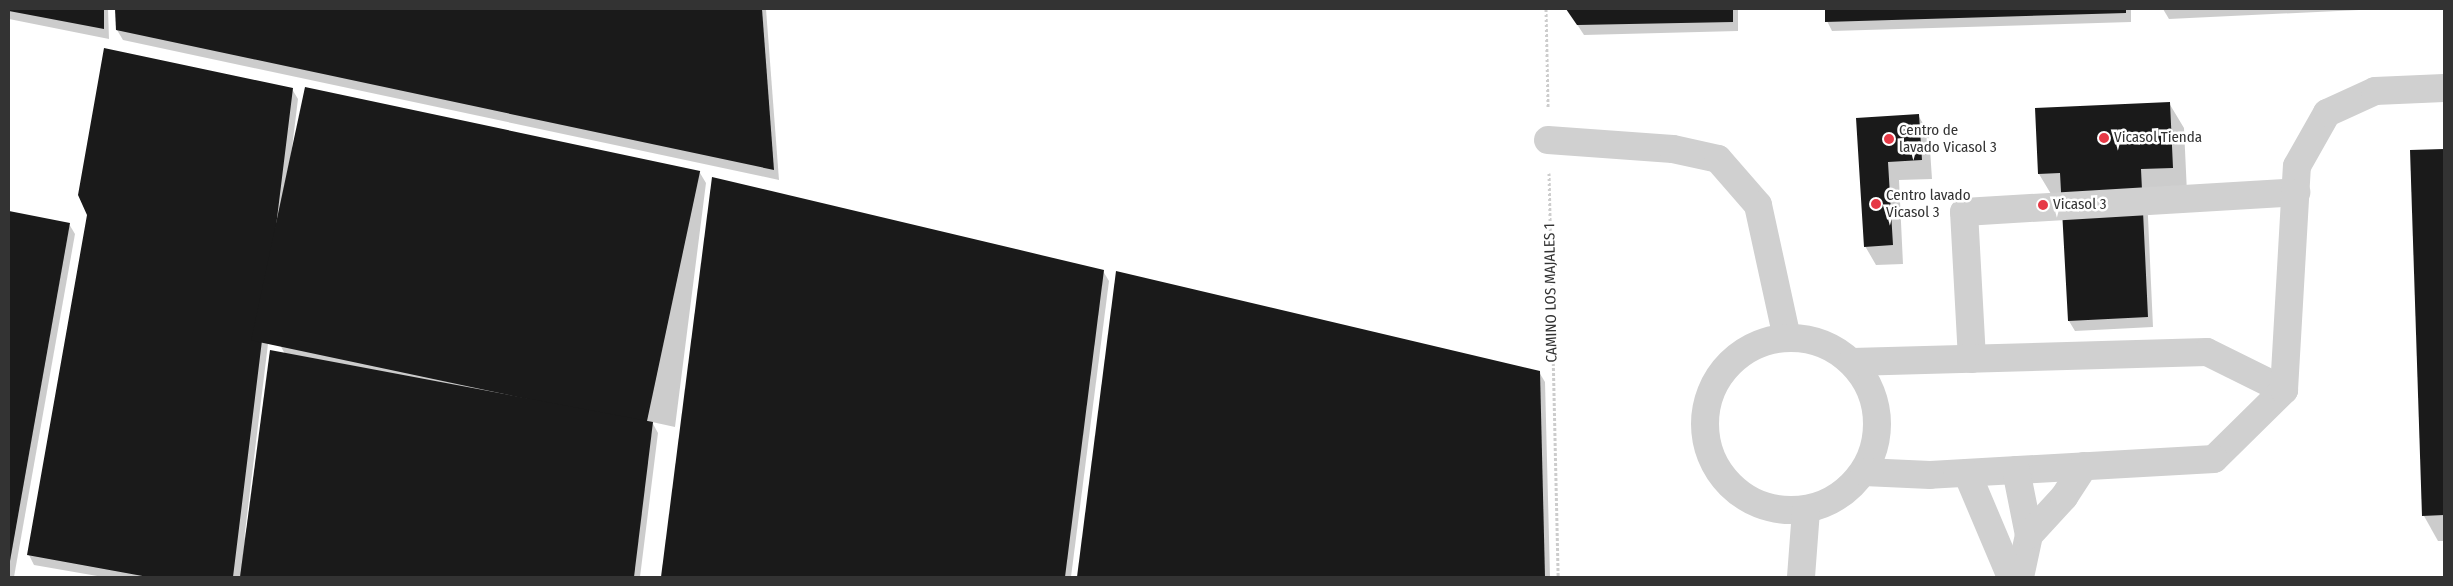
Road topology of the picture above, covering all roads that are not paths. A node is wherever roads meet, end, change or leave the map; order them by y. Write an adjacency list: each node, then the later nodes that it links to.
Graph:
1 (2444, 88): 3 (lane)
2 (1548, 140): 4 (lane)
3 (2296, 192): 5 (lane); 7 (lane)
4 (1787, 338): 6 (lane); 12 (lane)
5 (1972, 360): 6 (lane); 7 (lane)
6 (1852, 362): 10 (lane)
7 (2284, 390): 8 (lane)
8 (2084, 466): 9 (lane); 13 (lane)
9 (2016, 470): 11 (lane); 13 (lane)
10 (1864, 472): 11 (lane); 12 (lane)
11 (1967, 473): 15 (lane)
12 (1806, 510): 14 (lane)
13 (2029, 535): 16 (lane)
14 (1801, 577)
15 (2011, 577)
16 (2020, 577)

